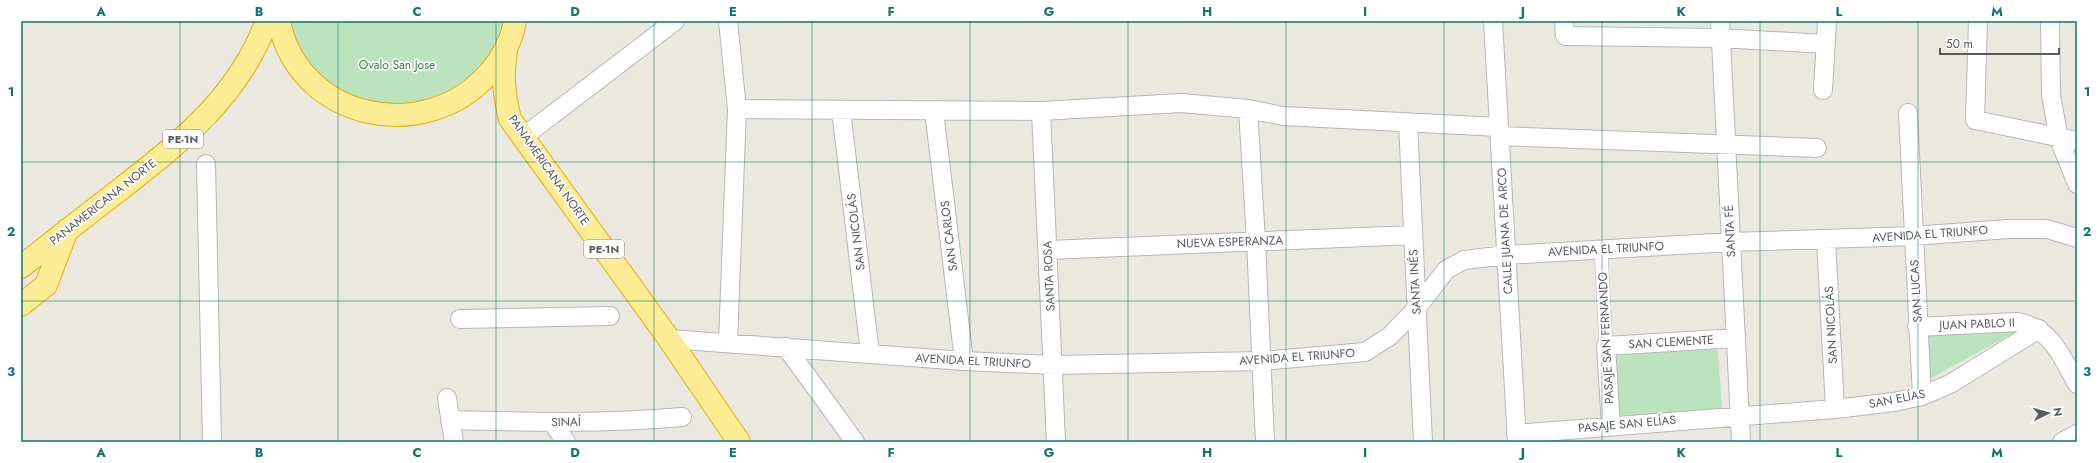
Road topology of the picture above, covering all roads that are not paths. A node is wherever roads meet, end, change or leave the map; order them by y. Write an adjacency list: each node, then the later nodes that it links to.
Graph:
1 (267, 21): 30 (highway, PANAMERICANA NORTE / PE-1N)
2 (278, 21): 13 (highway, PE-1N)
3 (515, 21): 13 (highway, PE-1N)
4 (675, 21): 23 (street)
5 (728, 21): 15 (street)
6 (1493, 21): 22 (street, CALLE JUANA DE ARCO)
7 (1564, 21): 11 (street)
8 (1827, 21): 12 (street)
9 (1978, 21): 24 (street)
10 (2050, 21): 24 (street)
11 (1720, 29): 12 (street); 26 (street, SANTA FÉ)
12 (1826, 44): 14 (street)
13 (508, 45): 23 (highway, PANAMERICANA NORTE / PE-1N)
14 (1823, 90)
15 (737, 109): 17 (street); 49 (street)
16 (1248, 109): 19 (street); 21 (street); 35 (street)
17 (841, 110): 18 (street); 52 (street, SAN NICOLÁS)
18 (934, 111): 19 (street); 53 (street, SAN CARLOS)
19 (1041, 111): 37 (street, SANTA ROSA)
20 (1908, 113): 32 (street, SAN LUCAS)
21 (1408, 122): 22 (street); 31 (street, SANTA INÉS)
22 (1499, 131): 26 (street); 39 (street, CALLE JUANA DE ARCO)
23 (523, 137): 48 (highway, PANAMERICANA NORTE / PE-1N)
24 (2059, 139): 25 (street); 29 (street)
25 (2077, 141)
26 (1726, 144): 27 (street); 36 (street, SANTA FÉ)
27 (1817, 148)
28 (206, 164): 67 (street)
29 (2077, 184)
30 (67, 230): 40 (highway, PANAMERICANA NORTE / PE-1N); 41 (highway)
31 (1413, 235): 35 (street, NUEVA ESPERANZA); 42 (street, SANTA INÉS)
32 (1913, 236): 33 (street, AVENIDA EL TRIUNFO); 34 (street, AVENIDA EL TRIUNFO); 45 (street, SAN LUCAS)
33 (2077, 238)
34 (1826, 240): 36 (street, AVENIDA EL TRIUNFO); 59 (street, SAN NICOLÁS)
35 (1256, 241): 37 (street, NUEVA ESPERANZA); 54 (street)
36 (1731, 242): 38 (street, AVENIDA EL TRIUNFO); 47 (street, SANTA FÉ)
37 (1048, 250): 55 (street, SANTA ROSA)
38 (1601, 250): 39 (street, AVENIDA EL TRIUNFO); 50 (street, PASAJE SAN FERNANDO)
39 (1506, 255): 42 (street, AVENIDA EL TRIUNFO); 66 (street, CALLE JUANA DE ARCO)
40 (21, 267)
41 (21, 305)
42 (1416, 309): 54 (street, AVENIDA EL TRIUNFO); 75 (street, SANTA INÉS)
43 (610, 316): 44 (street)
44 (460, 319)
45 (1917, 327): 46 (street, JUAN PABLO II); 57 (street, SAN LUCAS)
46 (2039, 329): 56 (street, JUAN PABLO II); 57 (street, SAN ELÍAS)
47 (1736, 338): 50 (street, SAN CLEMENTE); 60 (street, SANTA FÉ)
48 (669, 339): 49 (street, AVENIDA EL TRIUNFO); 71 (highway, PANAMERICANA NORTE / PE-1N)
49 (728, 342): 51 (street, AVENIDA EL TRIUNFO)
50 (1606, 346): 64 (street, PASAJE SAN FERNANDO)
51 (786, 347): 52 (street, AVENIDA EL TRIUNFO); 72 (street)
52 (870, 354): 53 (street, AVENIDA EL TRIUNFO)
53 (964, 361): 55 (street, AVENIDA EL TRIUNFO)
54 (1262, 361): 55 (street, AVENIDA EL TRIUNFO); 74 (street)
55 (1053, 365): 73 (street, SANTA ROSA)
56 (2077, 384)
57 (1922, 396): 59 (street, SAN ELÍAS)
58 (447, 398): 62 (street)
59 (1835, 409): 60 (street, SAN ELÍAS)
60 (1739, 415): 64 (street, PASAJE SAN ELÍAS); 76 (street, SANTA FÉ)
61 (682, 417): 63 (street, SINAÍ)
62 (450, 420): 63 (street, SINAÍ); 68 (street)
63 (552, 422): 69 (street); 70 (street)
64 (1611, 426): 66 (street, PASAJE SAN ELÍAS)
65 (2077, 434): 77 (street)
66 (1516, 438)
67 (212, 442)
68 (454, 442)
69 (555, 442)
70 (566, 442)
71 (739, 442)
72 (855, 442)
73 (1056, 442)
74 (1265, 442)
75 (1423, 442)
76 (1741, 442)
77 (2062, 442)

